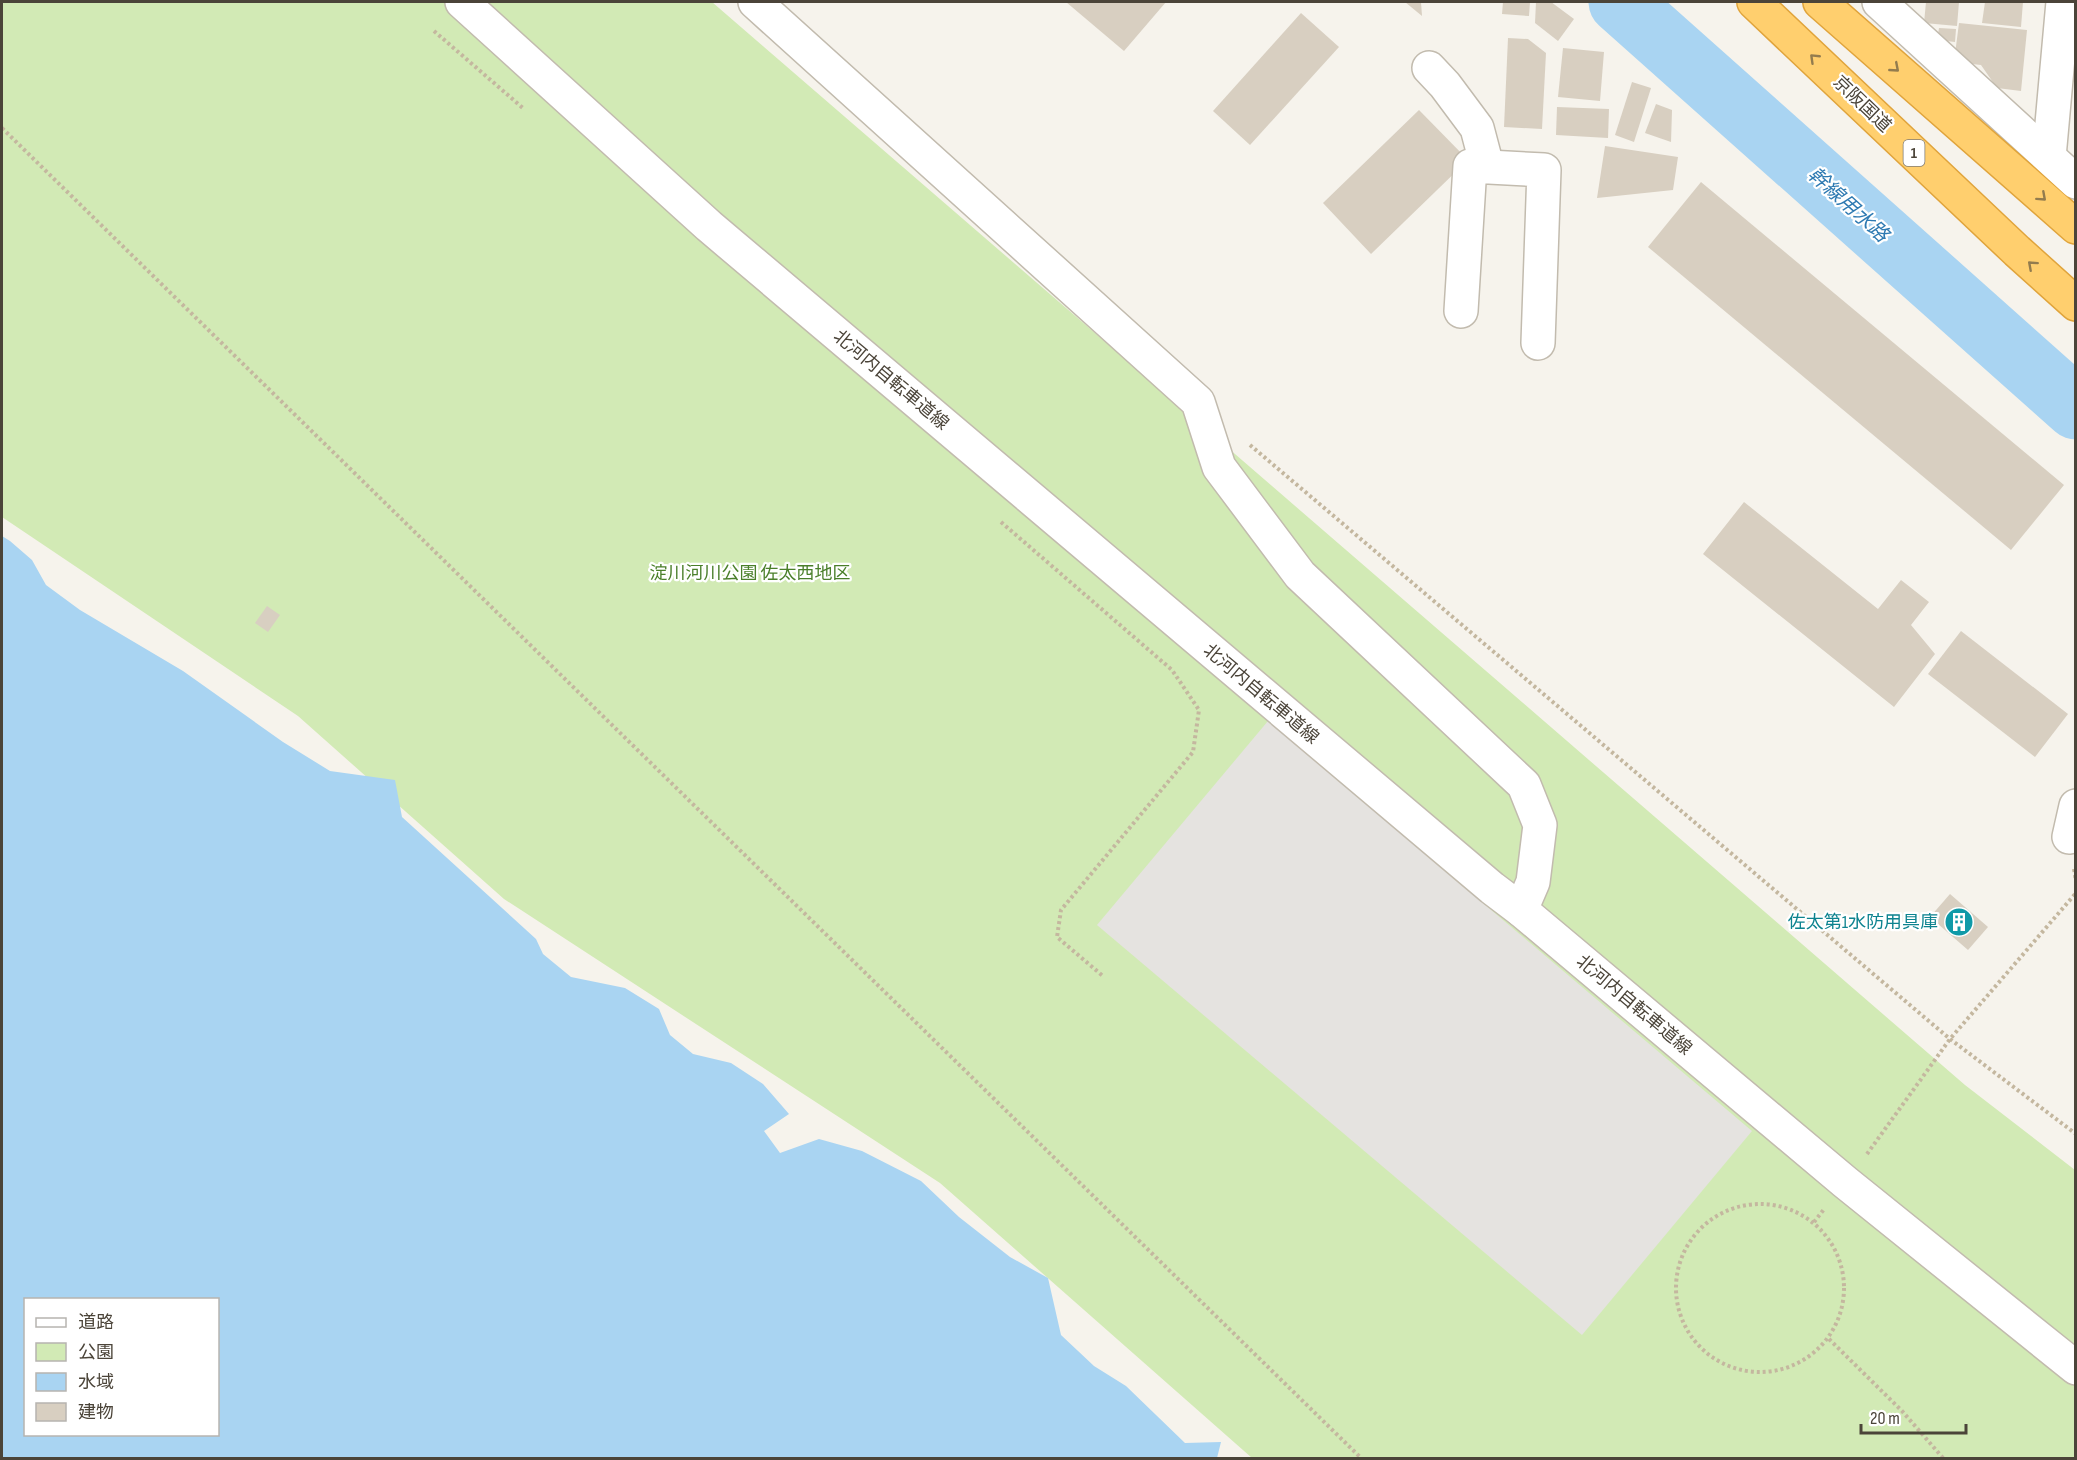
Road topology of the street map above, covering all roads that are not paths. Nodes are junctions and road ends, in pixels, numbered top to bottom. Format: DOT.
graph roads {
  1 [pos="462,2"];
  2 [pos="755,2"];
  3 [pos="1755,2"];
  4 [pos="1820,2"];
  5 [pos="1879,2"];
  6 [pos="2063,2"];
  7 [pos="1429,68"];
  8 [pos="2049,157"];
  9 [pos="1487,166"];
  10 [pos="2076,182"];
  11 [pos="2076,227"];
  12 [pos="2076,304"];
  13 [pos="1461,312"];
  14 [pos="1538,344"];
  15 [pos="1521,909"];
  16 [pos="2076,1368"];
  1 -- 15 [label="street, 北河内自転車道線"];
  2 -- 15 [label="street"];
  12 -- 3 [label="highway, 京阪国道 / 1, one-way"];
  4 -- 11 [label="highway, one-way"];
  5 -- 8 [label="street"];
  6 -- 8 [label="street"];
  7 -- 9 [label="street"];
  8 -- 10 [label="street"];
  9 -- 13 [label="street"];
  9 -- 14 [label="street"];
  15 -- 16 [label="street, 北河内自転車道線"];
}
